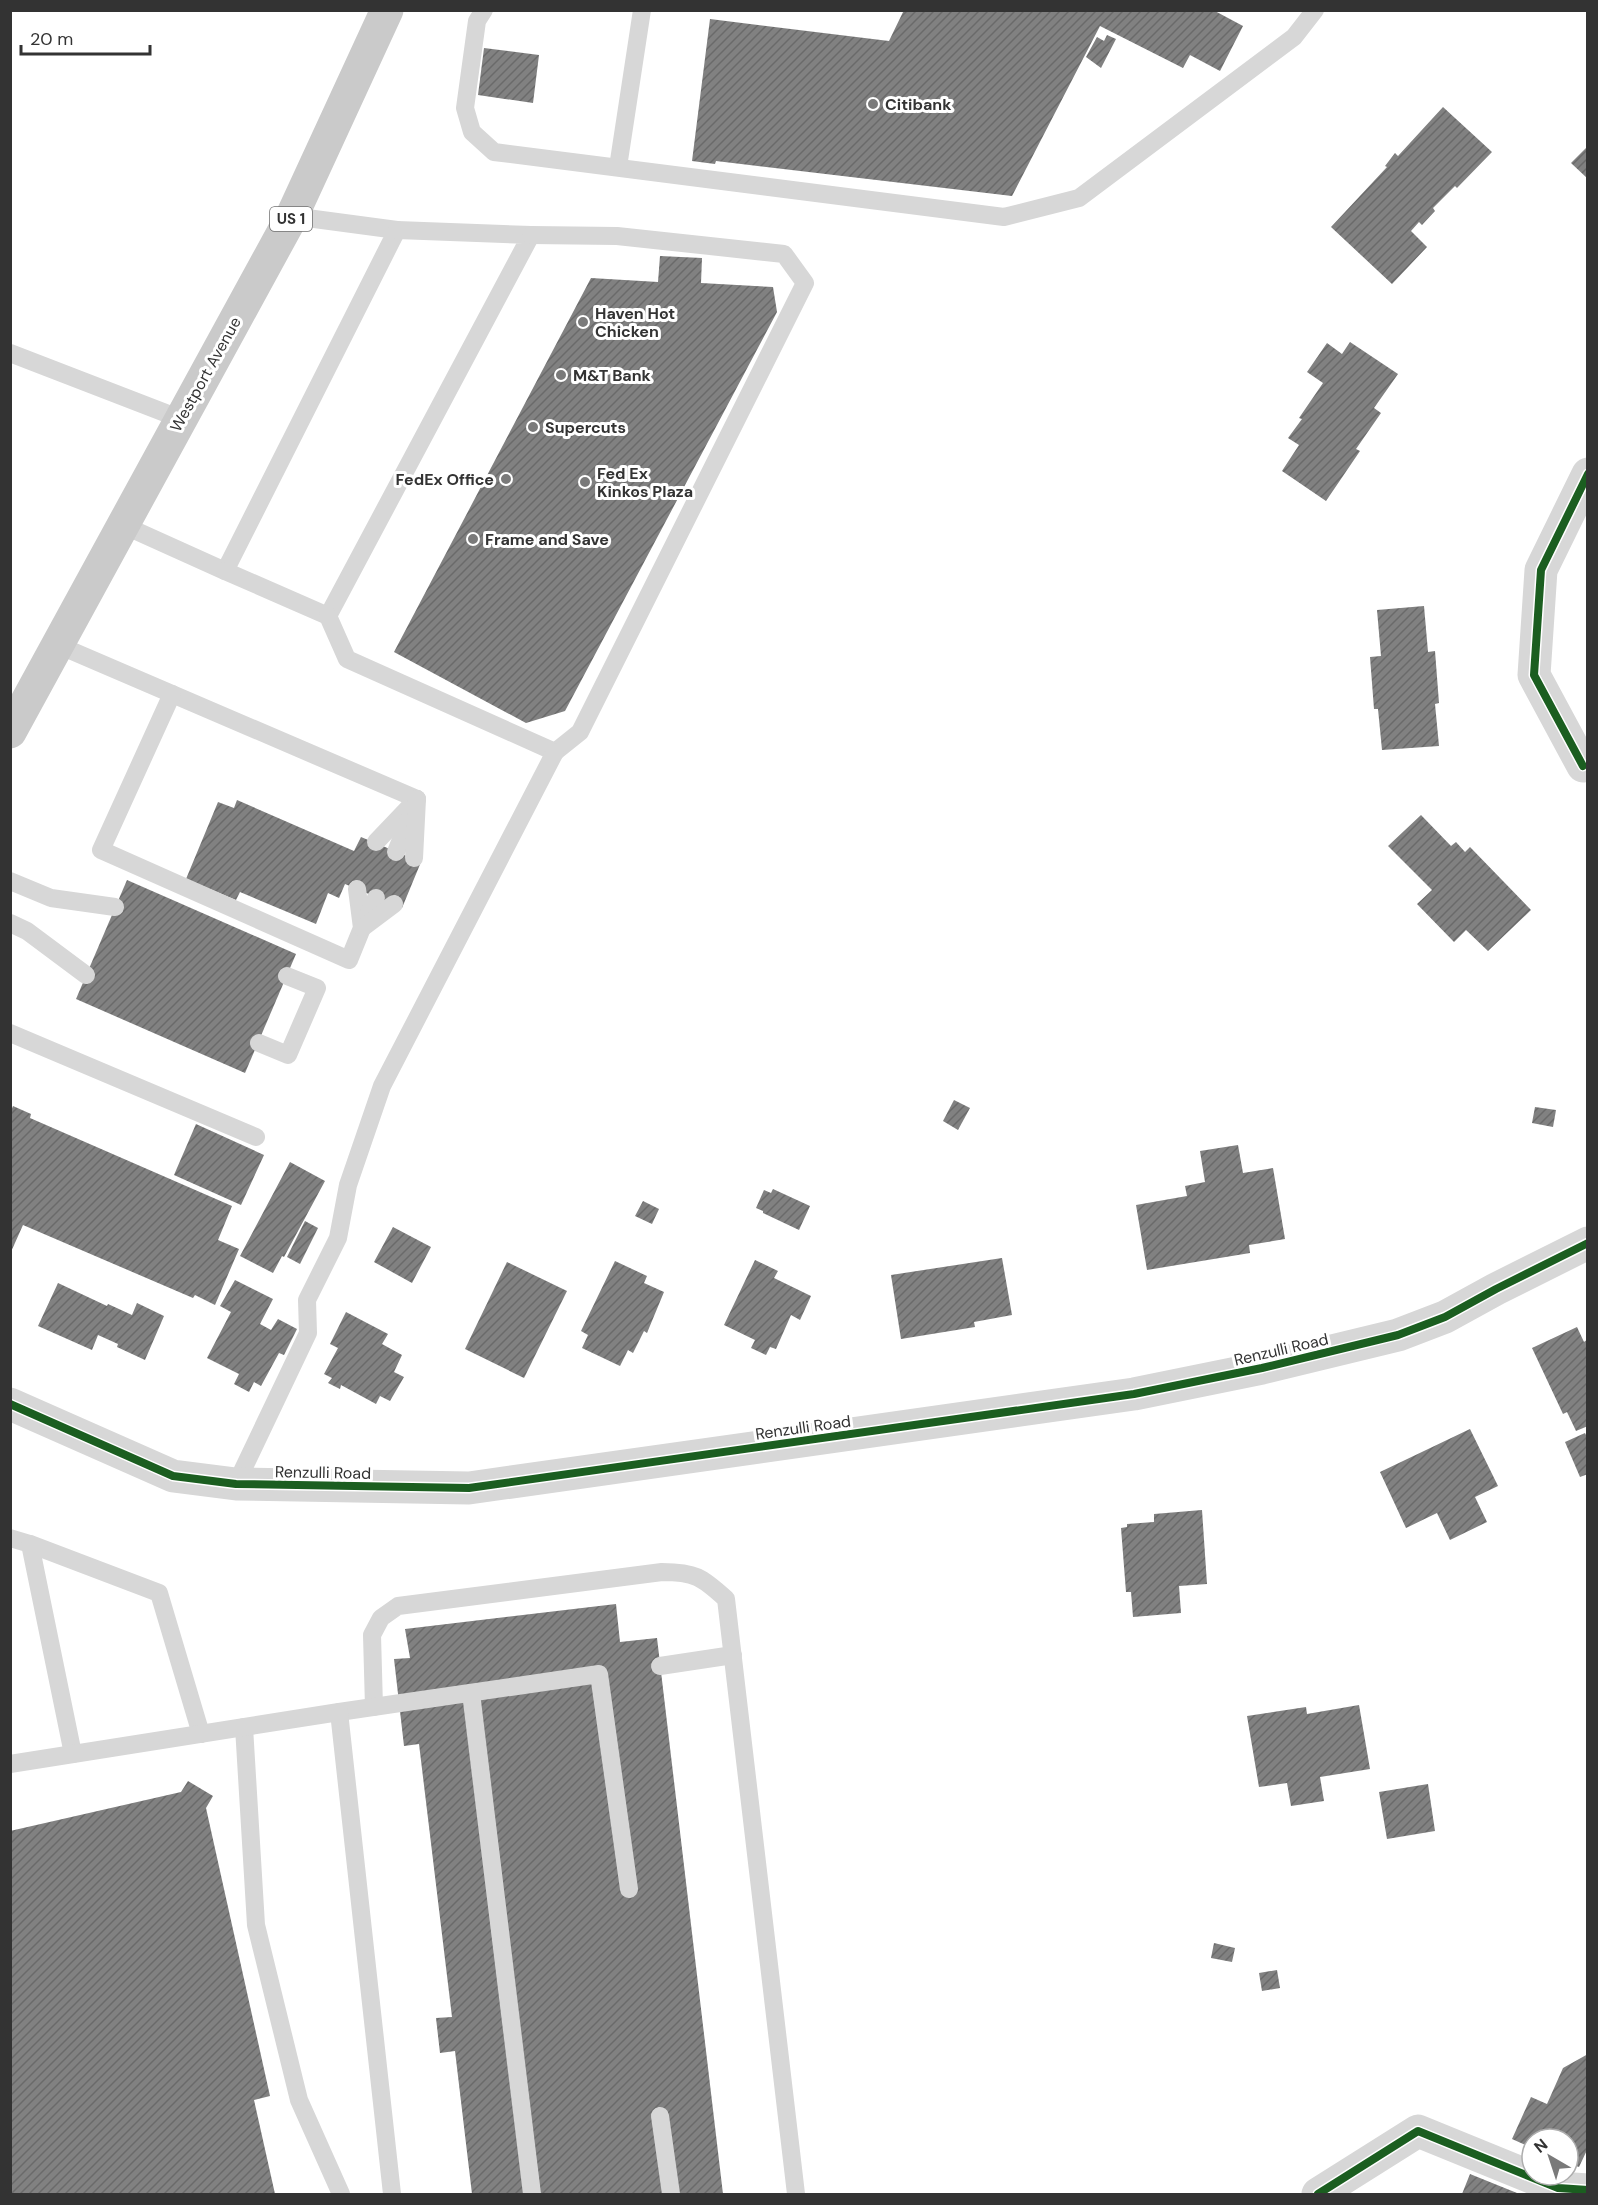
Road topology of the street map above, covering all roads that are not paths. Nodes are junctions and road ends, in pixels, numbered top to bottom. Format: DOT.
graph roads {
  1 [pos="387,10"];
  2 [pos="484,10"];
  3 [pos="642,10"];
  4 [pos="1315,10"];
  5 [pos="618,167"];
  6 [pos="292,216"];
  7 [pos="397,230"];
  8 [pos="531,235"];
  9 [pos="12,359"];
  10 [pos="181,419"];
  11 [pos="1587,474"];
  12 [pos="123,525"];
  13 [pos="225,571"];
  14 [pos="328,616"];
  15 [pos="58,645"];
  16 [pos="172,694"];
  17 [pos="10,732"];
  18 [pos="555,752"];
  19 [pos="1582,766"];
  20 [pos="417,799"];
  21 [pos="376,843"];
  22 [pos="396,852"];
  23 [pos="414,858"];
  24 [pos="10,881"];
  25 [pos="357,889"];
  26 [pos="376,898"];
  27 [pos="394,904"];
  28 [pos="115,907"];
  29 [pos="10,923"];
  30 [pos="362,928"];
  31 [pos="86,975"];
  32 [pos="287,976"];
  33 [pos="10,1033"];
  34 [pos="259,1043"];
  35 [pos="256,1137"];
  36 [pos="1587,1243"];
  37 [pos="10,1404"];
  38 [pos="236,1484"];
  39 [pos="10,1538"];
  40 [pos="30,1544"];
  41 [pos="733,1655"];
  42 [pos="660,1666"];
  43 [pos="471,1693"];
  44 [pos="374,1707"];
  45 [pos="339,1712"];
  46 [pos="244,1727"];
  47 [pos="201,1734"];
  48 [pos="73,1754"];
  49 [pos="10,1764"];
  50 [pos="629,1888"];
  51 [pos="660,2116"];
  52 [pos="1587,2190"];
  53 [pos="341,2194"];
  54 [pos="392,2194"];
  55 [pos="532,2194"];
  56 [pos="670,2194"];
  57 [pos="796,2194"];
  58 [pos="1318,2194"];
  1 -- 6 [label="main road, Westport Avenue / US 1"];
  2 -- 5 [label="lane"];
  3 -- 5 [label="lane"];
  4 -- 5 [label="lane"];
  6 -- 7 [label="lane"];
  6 -- 10 [label="main road, Westport Avenue / US 1"];
  7 -- 8 [label="lane"];
  7 -- 13 [label="lane"];
  8 -- 14 [label="lane"];
  8 -- 18 [label="lane"];
  9 -- 10 [label="lane"];
  10 -- 12 [label="main road, Westport Avenue / US 1"];
  11 -- 19 [label="street"];
  12 -- 13 [label="lane"];
  12 -- 15 [label="main road, Westport Avenue / US 1"];
  13 -- 14 [label="lane"];
  14 -- 18 [label="lane"];
  15 -- 16 [label="lane"];
  15 -- 17 [label="main road, Westport Avenue / US 1"];
  16 -- 20 [label="lane"];
  16 -- 30 [label="lane"];
  18 -- 38 [label="lane"];
  20 -- 21 [label="lane"];
  20 -- 22 [label="lane"];
  20 -- 23 [label="lane"];
  24 -- 28 [label="lane"];
  25 -- 30 [label="lane"];
  26 -- 30 [label="lane"];
  27 -- 30 [label="lane"];
  29 -- 31 [label="lane"];
  32 -- 34 [label="lane"];
  33 -- 35 [label="lane"];
  36 -- 38 [label="street, Renzulli Road"];
  37 -- 38 [label="street, Renzulli Road"];
  39 -- 40 [label="lane"];
  40 -- 47 [label="lane"];
  40 -- 48 [label="lane"];
  41 -- 42 [label="lane"];
  41 -- 44 [label="lane"];
  41 -- 57 [label="lane"];
  43 -- 44 [label="lane"];
  43 -- 50 [label="lane"];
  43 -- 55 [label="lane"];
  44 -- 45 [label="lane"];
  45 -- 46 [label="lane"];
  45 -- 54 [label="lane"];
  46 -- 47 [label="lane"];
  46 -- 53 [label="lane"];
  47 -- 48 [label="lane"];
  48 -- 49 [label="lane"];
  51 -- 56 [label="lane"];
  52 -- 58 [label="street"];
}
